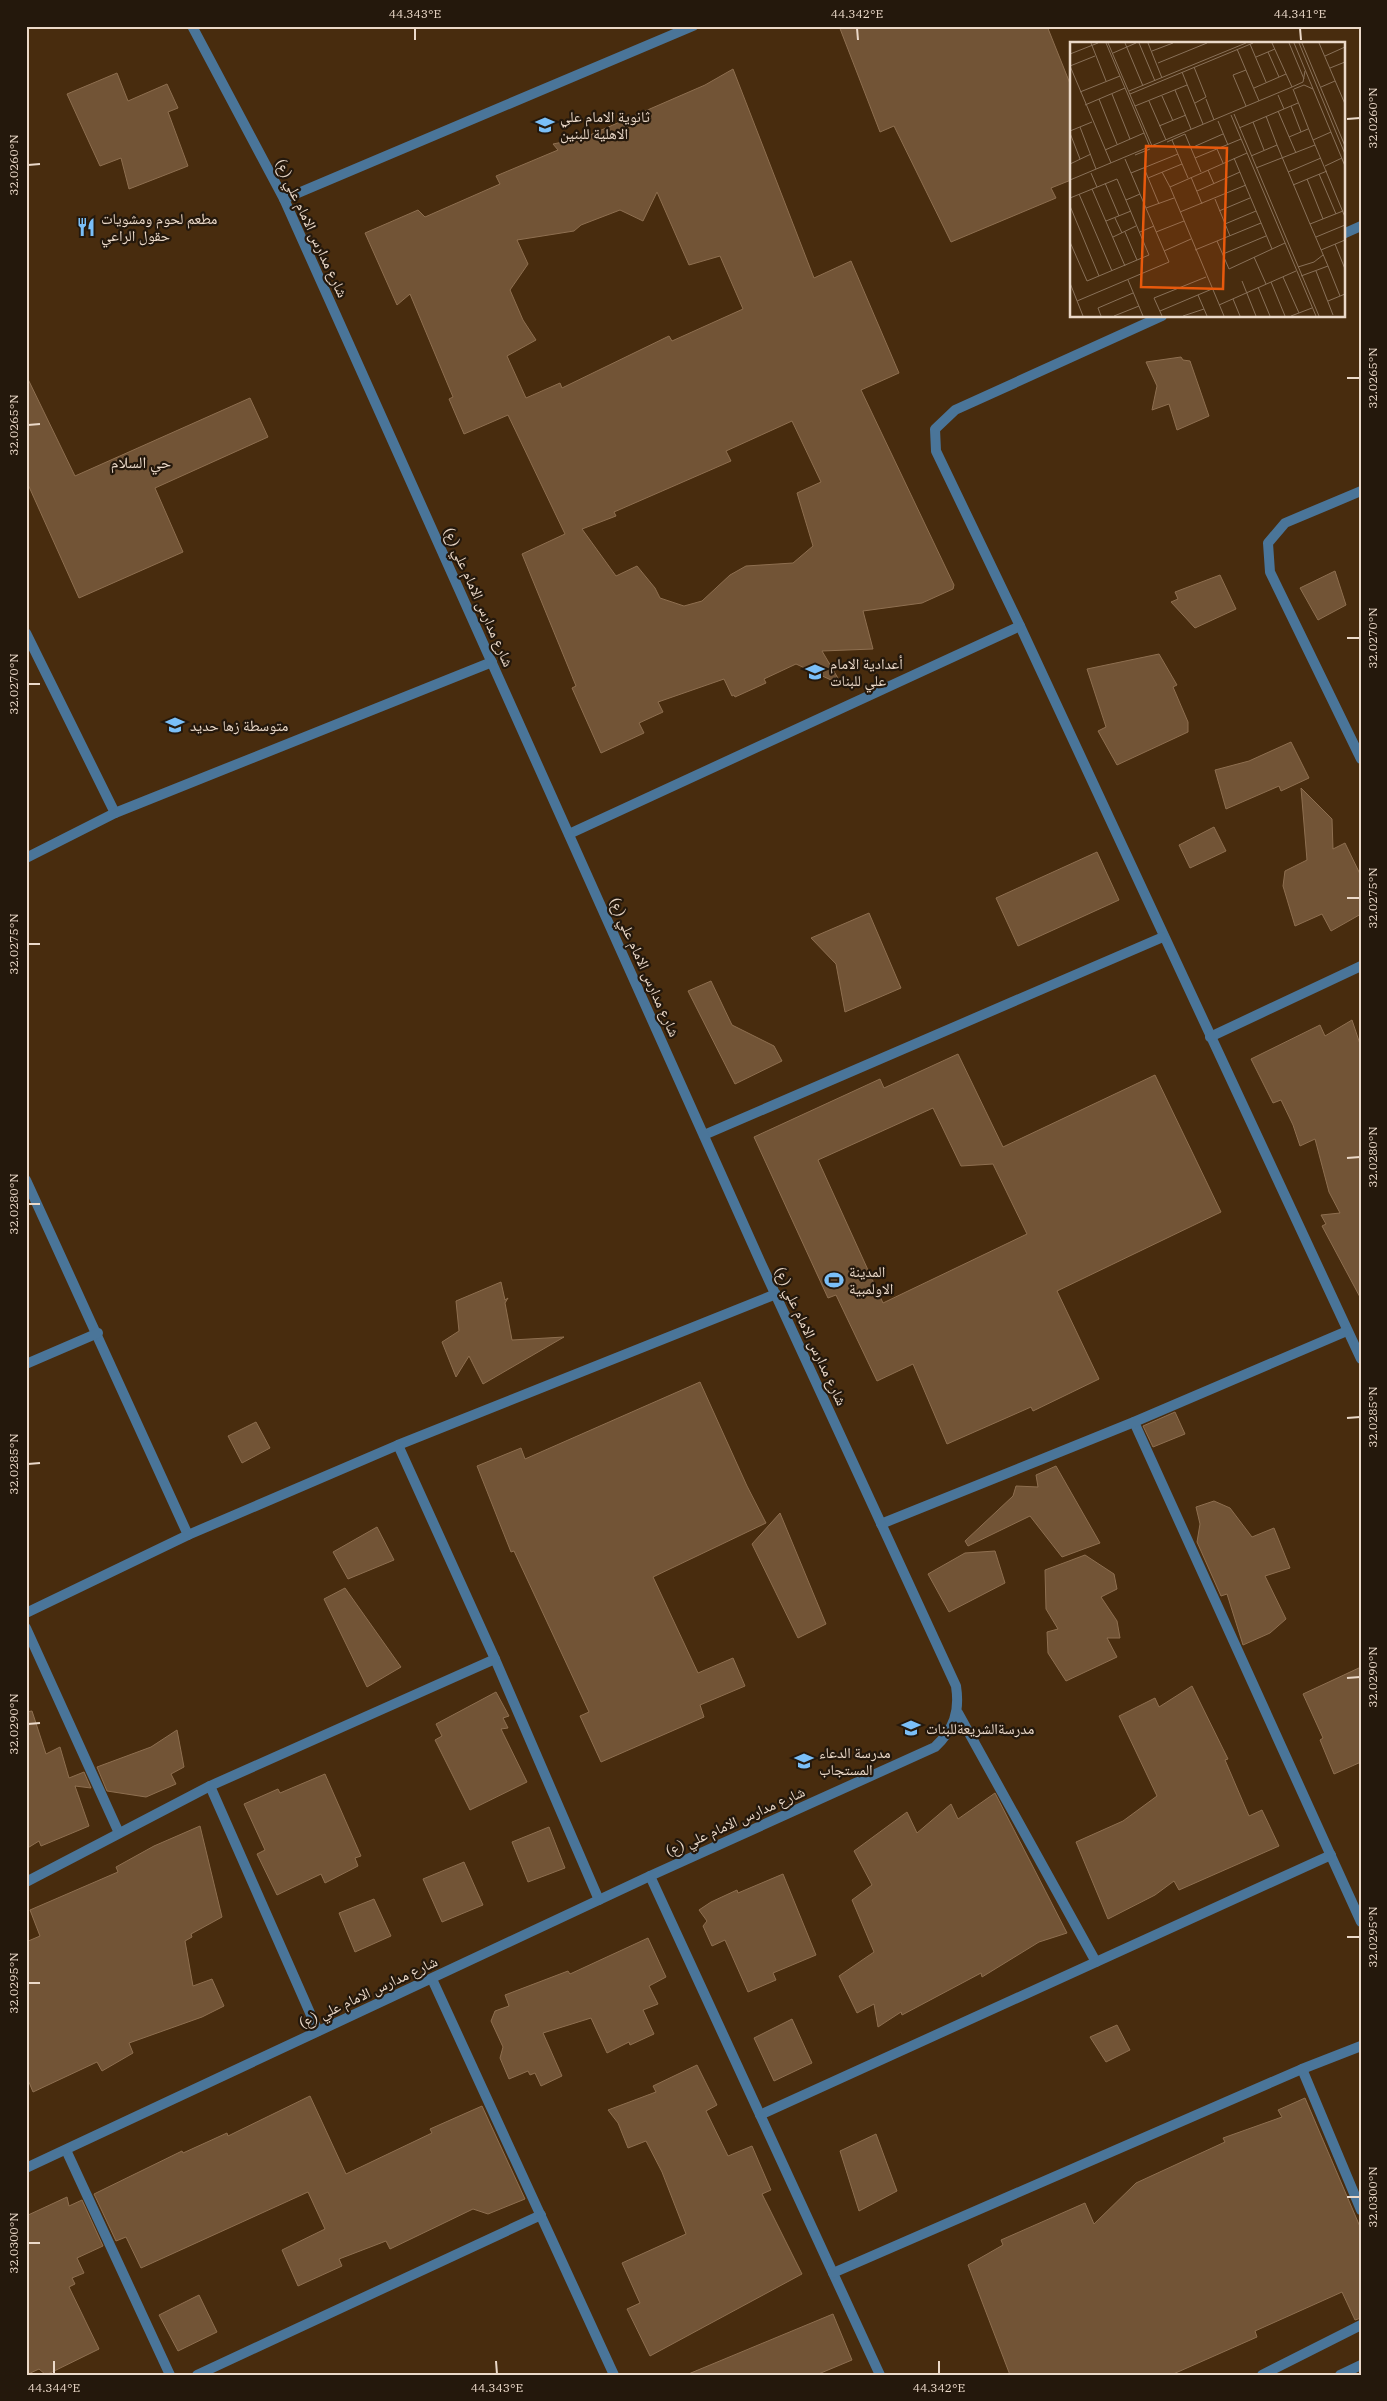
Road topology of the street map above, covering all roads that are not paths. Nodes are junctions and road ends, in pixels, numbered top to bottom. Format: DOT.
graph roads {
  1 [pos="192,26"];
  2 [pos="693,26"];
  3 [pos="284,199"];
  4 [pos="1361,226"];
  5 [pos="1344,234"];
  6 [pos="1158,318"];
  7 [pos="1361,491"];
  8 [pos="1020,626"];
  9 [pos="26,633"];
  10 [pos="492,662"];
  11 [pos="1361,759"];
  12 [pos="115,813"];
  13 [pos="569,834"];
  14 [pos="26,858"];
  15 [pos="1163,937"];
  16 [pos="1361,966"];
  17 [pos="1210,1038"];
  18 [pos="704,1135"];
  19 [pos="26,1180"];
  20 [pos="776,1294"];
  21 [pos="98,1332"];
  22 [pos="1348,1332"];
  23 [pos="1361,1360"];
  24 [pos="26,1364"];
  25 [pos="1134,1422"];
  26 [pos="398,1445"];
  27 [pos="881,1524"];
  28 [pos="188,1535"];
  29 [pos="26,1612"];
  30 [pos="26,1628"];
  31 [pos="495,1659"];
  32 [pos="958,1713"];
  33 [pos="210,1786"];
  34 [pos="119,1833"];
  35 [pos="1331,1855"];
  36 [pos="650,1876"];
  37 [pos="26,1882"];
  38 [pos="599,1900"];
  39 [pos="1361,1922"];
  40 [pos="1096,1962"];
  41 [pos="432,1979"];
  42 [pos="318,2030"];
  43 [pos="1361,2046"];
  44 [pos="1302,2069"];
  45 [pos="760,2115"];
  46 [pos="66,2150"];
  47 [pos="26,2168"];
  48 [pos="1361,2210"];
  49 [pos="541,2215"];
  50 [pos="833,2273"];
  51 [pos="1361,2325"];
  52 [pos="1361,2365"];
  53 [pos="170,2375"];
  54 [pos="197,2375"];
  55 [pos="614,2375"];
  56 [pos="880,2375"];
  57 [pos="1262,2375"];
  58 [pos="1340,2375"];
  1 -- 3 [label="street, شارع مدارس الامام علي (ع)"];
  2 -- 3 [label="street"];
  3 -- 10 [label="street, شارع مدارس الامام علي (ع)"];
  4 -- 5 [label="street"];
  6 -- 8 [label="street"];
  7 -- 11 [label="street"];
  8 -- 13 [label="street"];
  8 -- 15 [label="street"];
  9 -- 12 [label="street"];
  10 -- 12 [label="street"];
  10 -- 13 [label="street, شارع مدارس الامام علي (ع)"];
  12 -- 14 [label="street"];
  13 -- 18 [label="street, شارع مدارس الامام علي (ع)"];
  15 -- 17 [label="street"];
  15 -- 18 [label="street"];
  16 -- 17 [label="street"];
  17 -- 22 [label="street"];
  18 -- 20 [label="street, شارع مدارس الامام علي (ع)"];
  19 -- 21 [label="street"];
  20 -- 26 [label="street"];
  20 -- 27 [label="street, شارع مدارس الامام علي (ع)"];
  21 -- 24 [label="street"];
  21 -- 28 [label="street"];
  22 -- 23 [label="street"];
  22 -- 25 [label="street"];
  25 -- 27 [label="street"];
  25 -- 35 [label="street"];
  26 -- 28 [label="street"];
  26 -- 31 [label="street"];
  27 -- 32 [label="street, شارع مدارس الامام علي (ع)"];
  28 -- 29 [label="street"];
  30 -- 34 [label="street"];
  31 -- 33 [label="street"];
  31 -- 38 [label="street"];
  32 -- 36 [label="street, شارع مدارس الامام علي (ع)"];
  32 -- 40 [label="street"];
  33 -- 34 [label="street"];
  33 -- 42 [label="street"];
  34 -- 37 [label="street"];
  35 -- 39 [label="street"];
  35 -- 40 [label="street"];
  36 -- 38 [label="street, شارع مدارس الامام علي (ع)"];
  36 -- 45 [label="street"];
  38 -- 41 [label="street, شارع مدارس الامام علي (ع)"];
  40 -- 45 [label="street"];
  41 -- 42 [label="street, شارع مدارس الامام علي (ع)"];
  41 -- 49 [label="street"];
  42 -- 46 [label="street, شارع مدارس الامام علي (ع)"];
  43 -- 44 [label="street"];
  44 -- 48 [label="street"];
  44 -- 50 [label="street"];
  45 -- 50 [label="street"];
  46 -- 47 [label="street, شارع مدارس الامام علي (ع)"];
  46 -- 53 [label="street"];
  49 -- 54 [label="street"];
  49 -- 55 [label="street"];
  50 -- 56 [label="street"];
  51 -- 57 [label="street"];
  52 -- 58 [label="street"];
}
